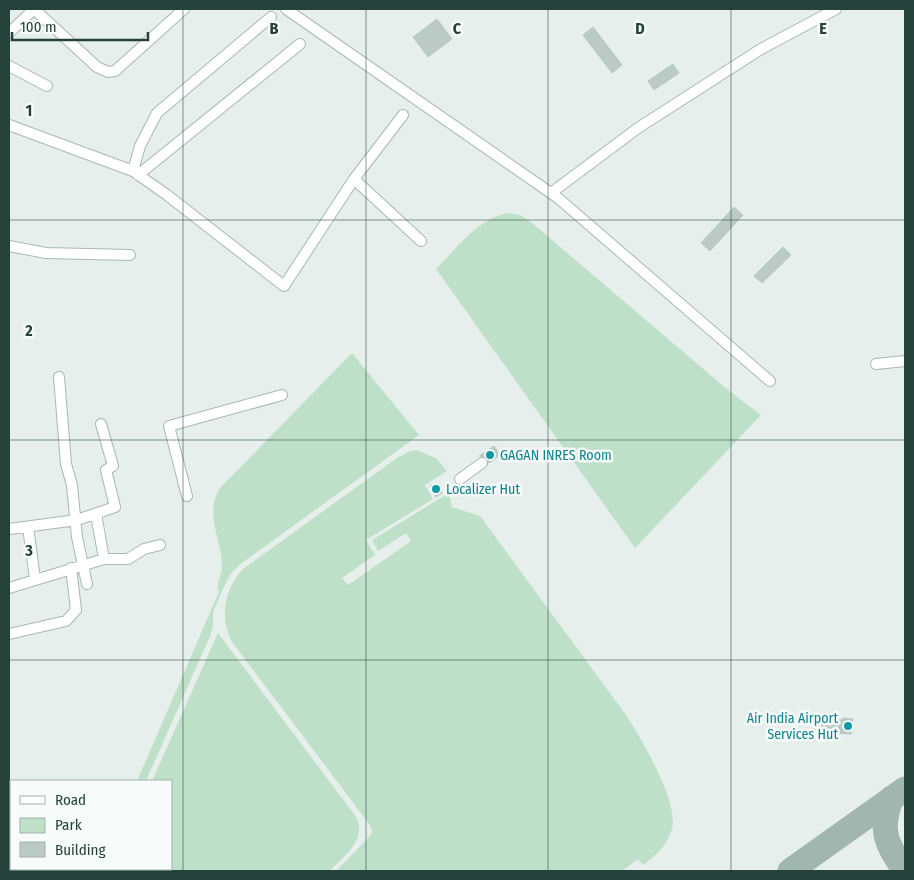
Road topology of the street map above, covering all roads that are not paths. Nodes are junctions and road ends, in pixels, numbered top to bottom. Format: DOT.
graph roads {
  1 [pos="34,9"];
  2 [pos="184,9"];
  3 [pos="286,9"];
  4 [pos="836,9"];
  5 [pos="271,17"];
  6 [pos="9,33"];
  7 [pos="300,44"];
  8 [pos="9,66"];
  9 [pos="47,86"];
  10 [pos="403,115"];
  11 [pos="9,125"];
  12 [pos="135,173"];
  13 [pos="354,179"];
  14 [pos="551,193"];
  15 [pos="422,241"];
  16 [pos="9,246"];
  17 [pos="130,255"];
  18 [pos="905,361"];
  19 [pos="876,364"];
  20 [pos="60,377"];
  21 [pos="770,382"];
  22 [pos="282,396"];
  23 [pos="101,424"];
  24 [pos="482,463"];
  25 [pos="460,479"];
  26 [pos="187,496"];
  27 [pos="96,514"];
  28 [pos="77,520"];
  29 [pos="28,528"];
  30 [pos="9,529"];
  31 [pos="160,545"];
  32 [pos="104,559"];
  33 [pos="82,565"];
  34 [pos="71,568"];
  35 [pos="35,579"];
  36 [pos="87,584"];
  37 [pos="9,588"];
  38 [pos="9,634"];
  1 -- 2 [label="street"];
  1 -- 6 [label="street"];
  3 -- 14 [label="street"];
  4 -- 14 [label="street"];
  5 -- 12 [label="street"];
  7 -- 12 [label="street"];
  8 -- 9 [label="street"];
  10 -- 13 [label="street"];
  11 -- 12 [label="street"];
  12 -- 13 [label="street"];
  13 -- 15 [label="street"];
  14 -- 21 [label="street"];
  16 -- 17 [label="street"];
  18 -- 19 [label="street"];
  20 -- 28 [label="street"];
  22 -- 26 [label="street"];
  23 -- 27 [label="street"];
  24 -- 25 [label="street"];
  27 -- 28 [label="street"];
  27 -- 32 [label="street"];
  28 -- 29 [label="street"];
  28 -- 33 [label="street"];
  29 -- 30 [label="street"];
  29 -- 35 [label="street"];
  31 -- 32 [label="street"];
  32 -- 33 [label="street"];
  33 -- 34 [label="street"];
  33 -- 36 [label="street"];
  34 -- 35 [label="street"];
  34 -- 38 [label="street"];
  35 -- 37 [label="street"];
}
